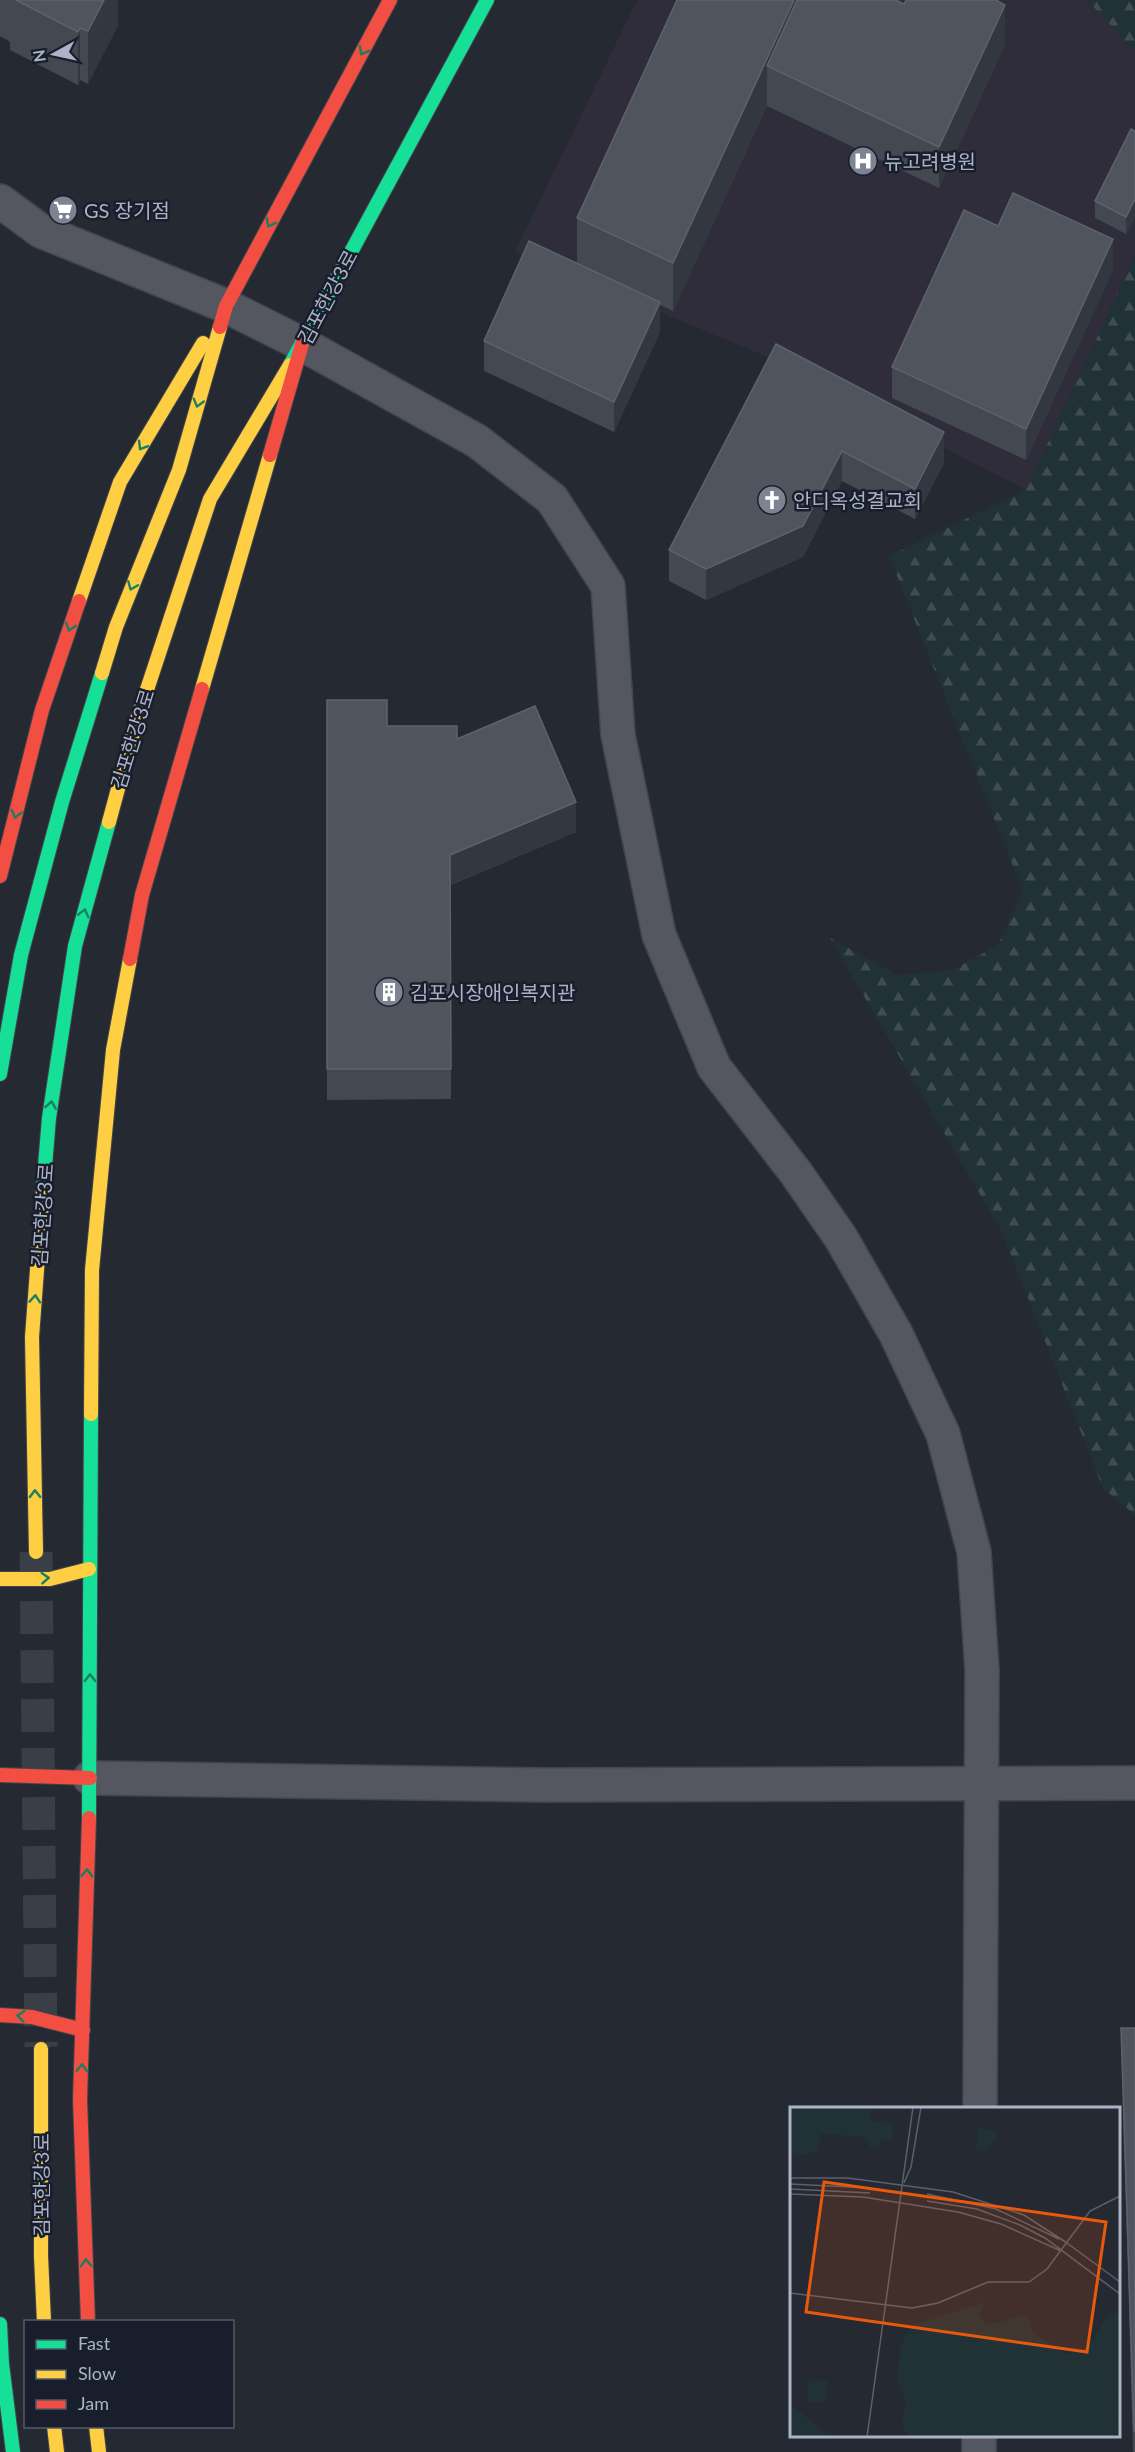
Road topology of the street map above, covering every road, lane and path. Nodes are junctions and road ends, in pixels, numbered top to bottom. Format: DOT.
graph roads {
  1 [pos="390,0"];
  2 [pos="486,0"];
  3 [pos="0,201"];
  4 [pos="225,306"];
  5 [pos="302,344"];
  6 [pos="0,876"];
  7 [pos="0,1074"];
  8 [pos="36,1552"];
  9 [pos="89,1569"];
  10 [pos="0,1579"];
  11 [pos="0,1774"];
  12 [pos="90,1779"];
  13 [pos="980,1783"];
  14 [pos="1135,1783"];
  15 [pos="0,2015"];
  16 [pos="83,2030"];
  17 [pos="40,2049"];
  18 [pos="980,2107"];
  19 [pos="44,2320"];
  20 [pos="88,2320"];
  21 [pos="0,2324"];
  22 [pos="54,2428"];
  23 [pos="96,2428"];
  24 [pos="13,2452"];
  25 [pos="57,2452"];
  26 [pos="99,2452"];
  1 -- 4 [label="street, one-way"];
  2 -- 5 [label="street, 김포한강3로"];
  3 -- 4 [label="street"];
  4 -- 5 [label="street"];
  4 -- 6 [label="street, one-way"];
  4 -- 7 [label="street, one-way"];
  8 -- 5 [label="street, 김포한강3로, one-way"];
  5 -- 9 [label="street"];
  5 -- 13 [label="street"];
  10 -- 9 [label="street, one-way"];
  12 -- 9 [label="street, one-way"];
  11 -- 12 [label="street"];
  12 -- 13 [label="street"];
  16 -- 12 [label="street, one-way"];
  13 -- 14 [label="street"];
  13 -- 18 [label="street"];
  16 -- 15 [label="street, one-way"];
  20 -- 16 [label="street, one-way"];
  17 -- 19 [label="street, 김포한강3로"];
  21 -- 24 [label="street"];
  22 -- 25 [label="street"];
  23 -- 26 [label="street"];
}
